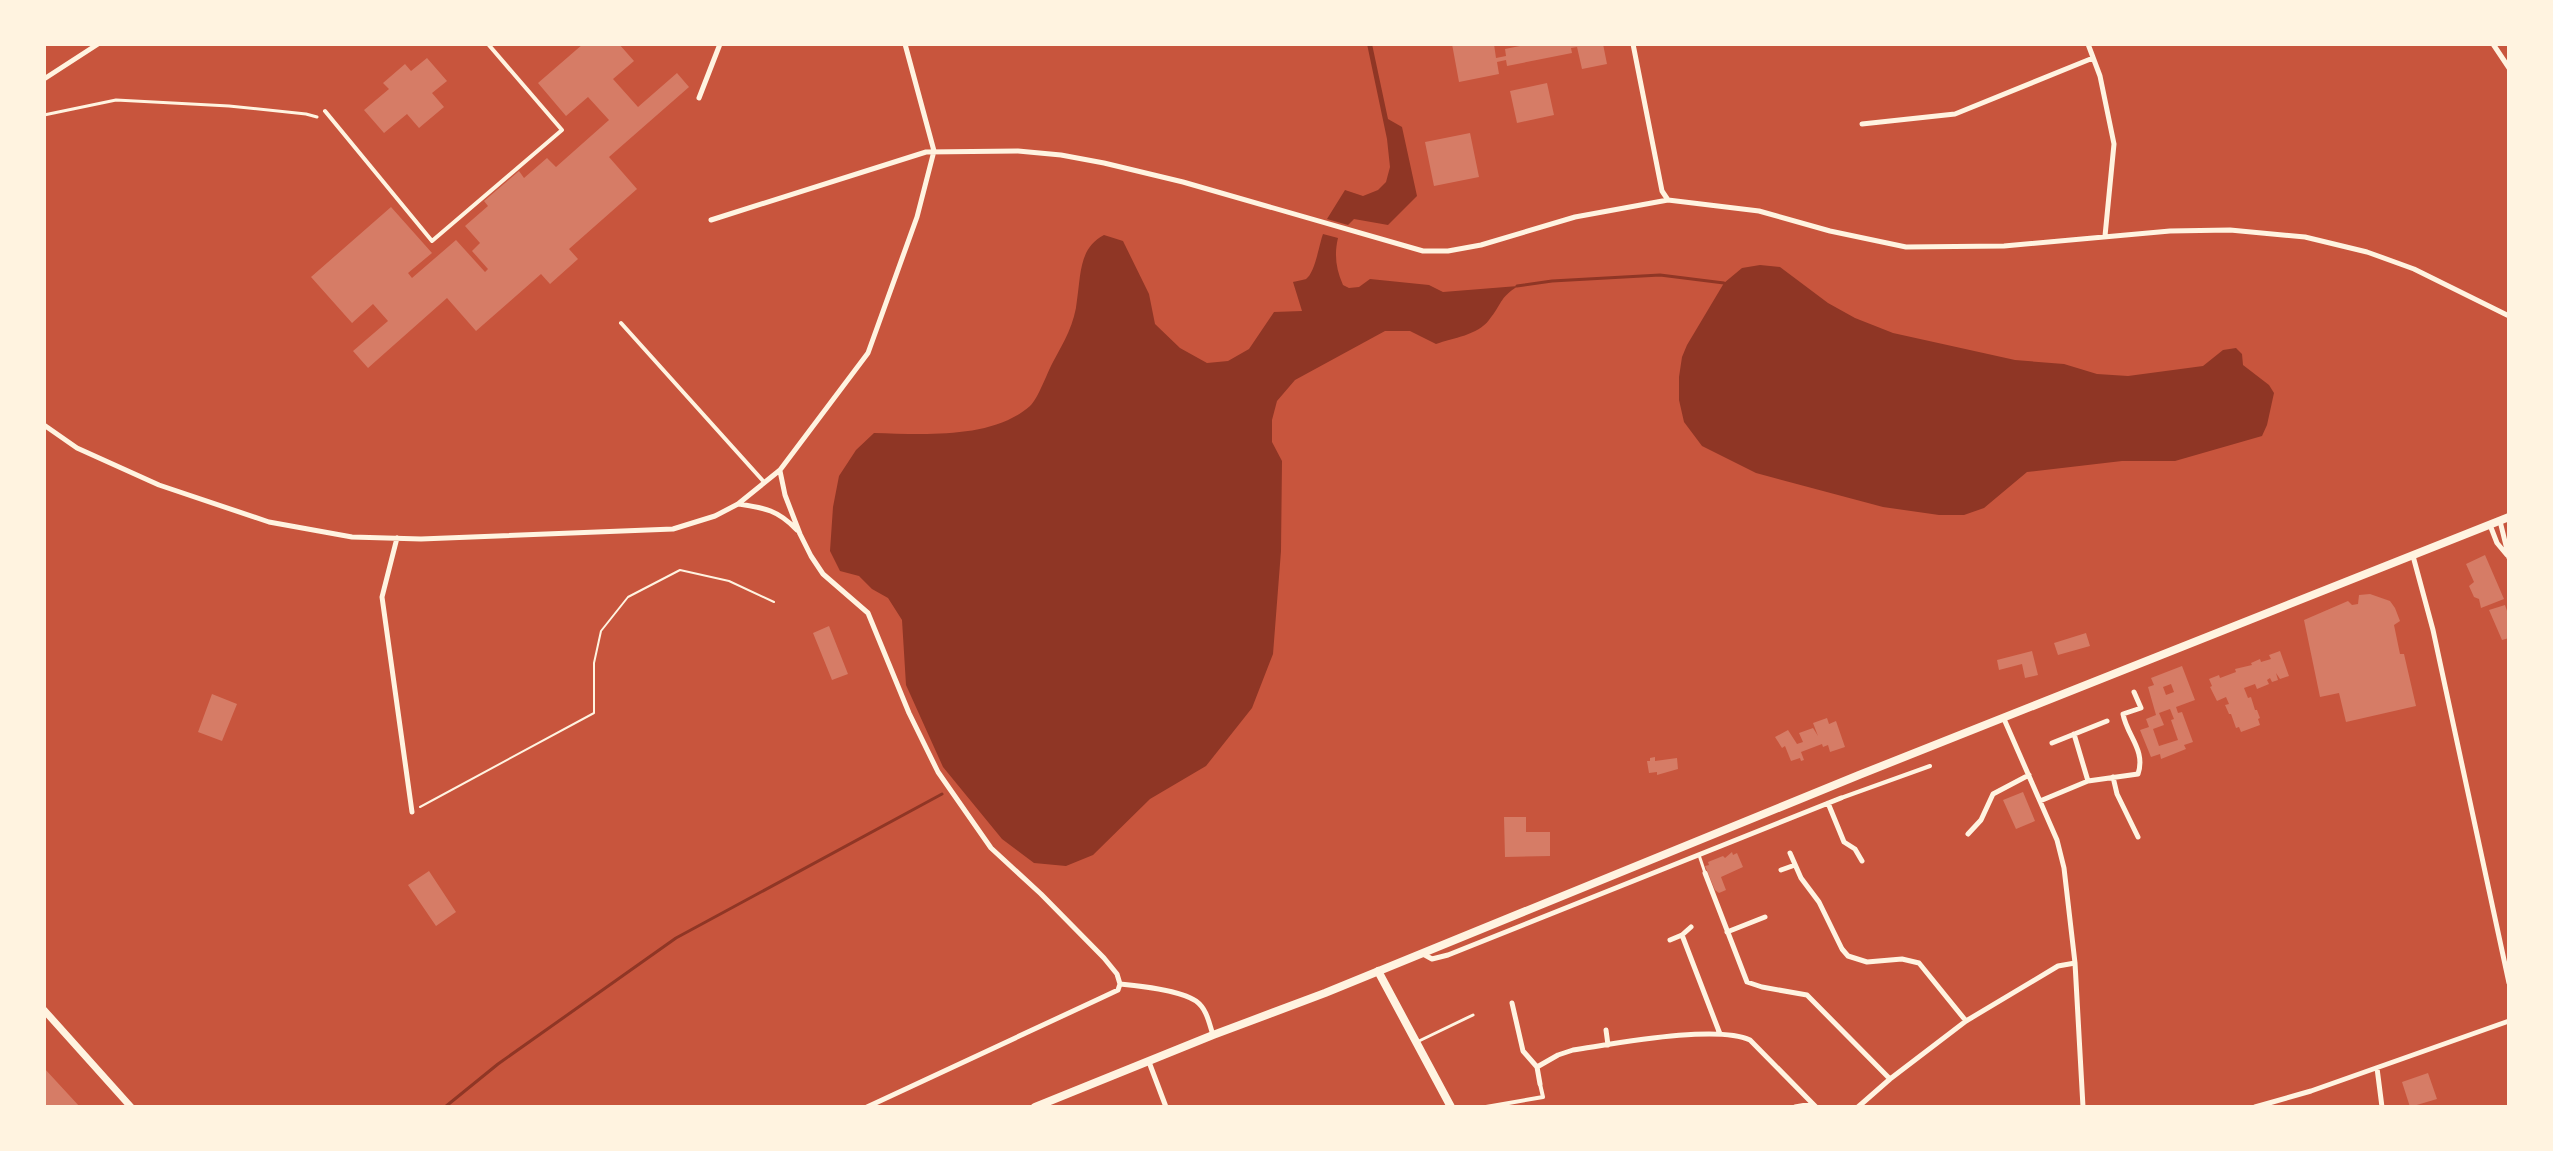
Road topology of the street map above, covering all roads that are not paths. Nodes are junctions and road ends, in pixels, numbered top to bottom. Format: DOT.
graph roads {
  1 [pos="98,44"];
  2 [pos="488,44"];
  3 [pos="720,44"];
  4 [pos="905,44"];
  5 [pos="1633,44"];
  6 [pos="2088,44"];
  7 [pos="2493,44"];
  8 [pos="2093,58"];
  9 [pos="2509,68"];
  10 [pos="44,79"];
  11 [pos="699,98"];
  12 [pos="325,111"];
  13 [pos="44,115"];
  14 [pos="317,117"];
  15 [pos="1862,124"];
  16 [pos="934,151"];
  17 [pos="1668,200"];
  18 [pos="711,220"];
  19 [pos="2105,236"];
  20 [pos="2509,316"];
  21 [pos="621,323"];
  22 [pos="44,425"];
  23 [pos="780,470"];
  24 [pos="765,484"];
  25 [pos="738,504"];
  26 [pos="2505,519"];
  27 [pos="2490,525"];
  28 [pos="800,534"];
  29 [pos="397,538"];
  30 [pos="2413,556"];
  31 [pos="2509,558"];
  32 [pos="2134,692"];
  33 [pos="2004,719"];
  34 [pos="2107,721"];
  35 [pos="2074,734"];
  36 [pos="2052,743"];
  37 [pos="1930,766"];
  38 [pos="2029,775"];
  39 [pos="2113,777"];
  40 [pos="2088,781"];
  41 [pos="1828,787"];
  42 [pos="1841,798"];
  43 [pos="2040,801"];
  44 [pos="1831,802"];
  45 [pos="412,812"];
  46 [pos="1968,834"];
  47 [pos="2138,837"];
  48 [pos="1790,853"];
  49 [pos="1699,855"];
  50 [pos="1862,861"];
  51 [pos="1795,865"];
  52 [pos="1781,870"];
  53 [pos="1705,873"];
  54 [pos="1765,917"];
  55 [pos="1691,927"];
  56 [pos="1727,932"];
  57 [pos="1682,935"];
  58 [pos="1670,940"];
  59 [pos="1421,953"];
  60 [pos="2075,963"];
  61 [pos="1378,971"];
  62 [pos="2509,983"];
  63 [pos="1120,984"];
  64 [pos="1512,1003"];
  65 [pos="44,1010"];
  66 [pos="1473,1015"];
  67 [pos="1966,1021"];
  68 [pos="2509,1021"];
  69 [pos="1606,1030"];
  70 [pos="1720,1034"];
  71 [pos="1213,1035"];
  72 [pos="1418,1042"];
  73 [pos="1608,1045"];
  74 [pos="1149,1062"];
  75 [pos="1537,1067"];
  76 [pos="2377,1068"];
  77 [pos="1890,1079"];
  78 [pos="1540,1084"];
  79 [pos="1814,1105"];
  80 [pos="131,1107"];
  81 [pos="867,1107"];
  82 [pos="1035,1107"];
  83 [pos="1166,1107"];
  84 [pos="1451,1107"];
  85 [pos="1486,1107"];
  86 [pos="1795,1107"];
  87 [pos="1858,1107"];
  88 [pos="2083,1107"];
  89 [pos="2255,1107"];
  90 [pos="2382,1107"];
  1 -- 10 [label="street"];
  2 -- 12 [label="street"];
  3 -- 11 [label="street"];
  4 -- 16 [label="street"];
  5 -- 17 [label="street"];
  6 -- 8 [label="street"];
  7 -- 9 [label="street"];
  8 -- 15 [label="street"];
  8 -- 19 [label="street"];
  13 -- 14 [label="lane"];
  16 -- 17 [label="street"];
  16 -- 18 [label="street"];
  16 -- 23 [label="street"];
  17 -- 19 [label="street"];
  19 -- 20 [label="street"];
  21 -- 24 [label="street"];
  22 -- 29 [label="street"];
  23 -- 24 [label="street"];
  23 -- 28 [label="street"];
  24 -- 25 [label="street"];
  25 -- 28 [label="street"];
  25 -- 29 [label="street"];
  26 -- 27 [label="main road"];
  26 -- 31 [label="street"];
  27 -- 30 [label="main road"];
  27 -- 31 [label="street"];
  28 -- 63 [label="street"];
  29 -- 45 [label="street"];
  30 -- 33 [label="main road"];
  30 -- 62 [label="street"];
  32 -- 39 [label="street"];
  33 -- 38 [label="street"];
  33 -- 41 [label="main road"];
  34 -- 35 [label="street"];
  35 -- 36 [label="street"];
  35 -- 40 [label="street"];
  37 -- 42 [label="street"];
  38 -- 43 [label="street"];
  38 -- 46 [label="street"];
  39 -- 40 [label="street"];
  39 -- 47 [label="street"];
  40 -- 43 [label="street"];
  41 -- 44 [label="street"];
  41 -- 59 [label="main road"];
  42 -- 44 [label="street"];
  43 -- 60 [label="street"];
  44 -- 49 [label="street"];
  44 -- 50 [label="street"];
  48 -- 51 [label="street"];
  49 -- 53 [label="lane"];
  49 -- 59 [label="street"];
  51 -- 52 [label="street"];
  51 -- 67 [label="street"];
  53 -- 56 [label="street"];
  54 -- 56 [label="street"];
  55 -- 57 [label="street"];
  56 -- 77 [label="street"];
  57 -- 58 [label="street"];
  57 -- 70 [label="street"];
  59 -- 61 [label="main road"];
  60 -- 67 [label="street"];
  60 -- 88 [label="street"];
  61 -- 71 [label="main road"];
  61 -- 72 [label="main road"];
  63 -- 71 [label="street"];
  63 -- 81 [label="street"];
  64 -- 75 [label="street"];
  65 -- 80 [label="street"];
  66 -- 72 [label="lane"];
  67 -- 77 [label="street"];
  68 -- 76 [label="street"];
  69 -- 73 [label="street"];
  70 -- 73 [label="street"];
  70 -- 79 [label="street"];
  71 -- 74 [label="main road"];
  72 -- 84 [label="main road"];
  73 -- 75 [label="street"];
  74 -- 82 [label="main road"];
  74 -- 83 [label="street"];
  75 -- 78 [label="street"];
  76 -- 89 [label="street"];
  76 -- 90 [label="street"];
  77 -- 87 [label="street"];
  78 -- 85 [label="street"];
  79 -- 86 [label="street"];
}
